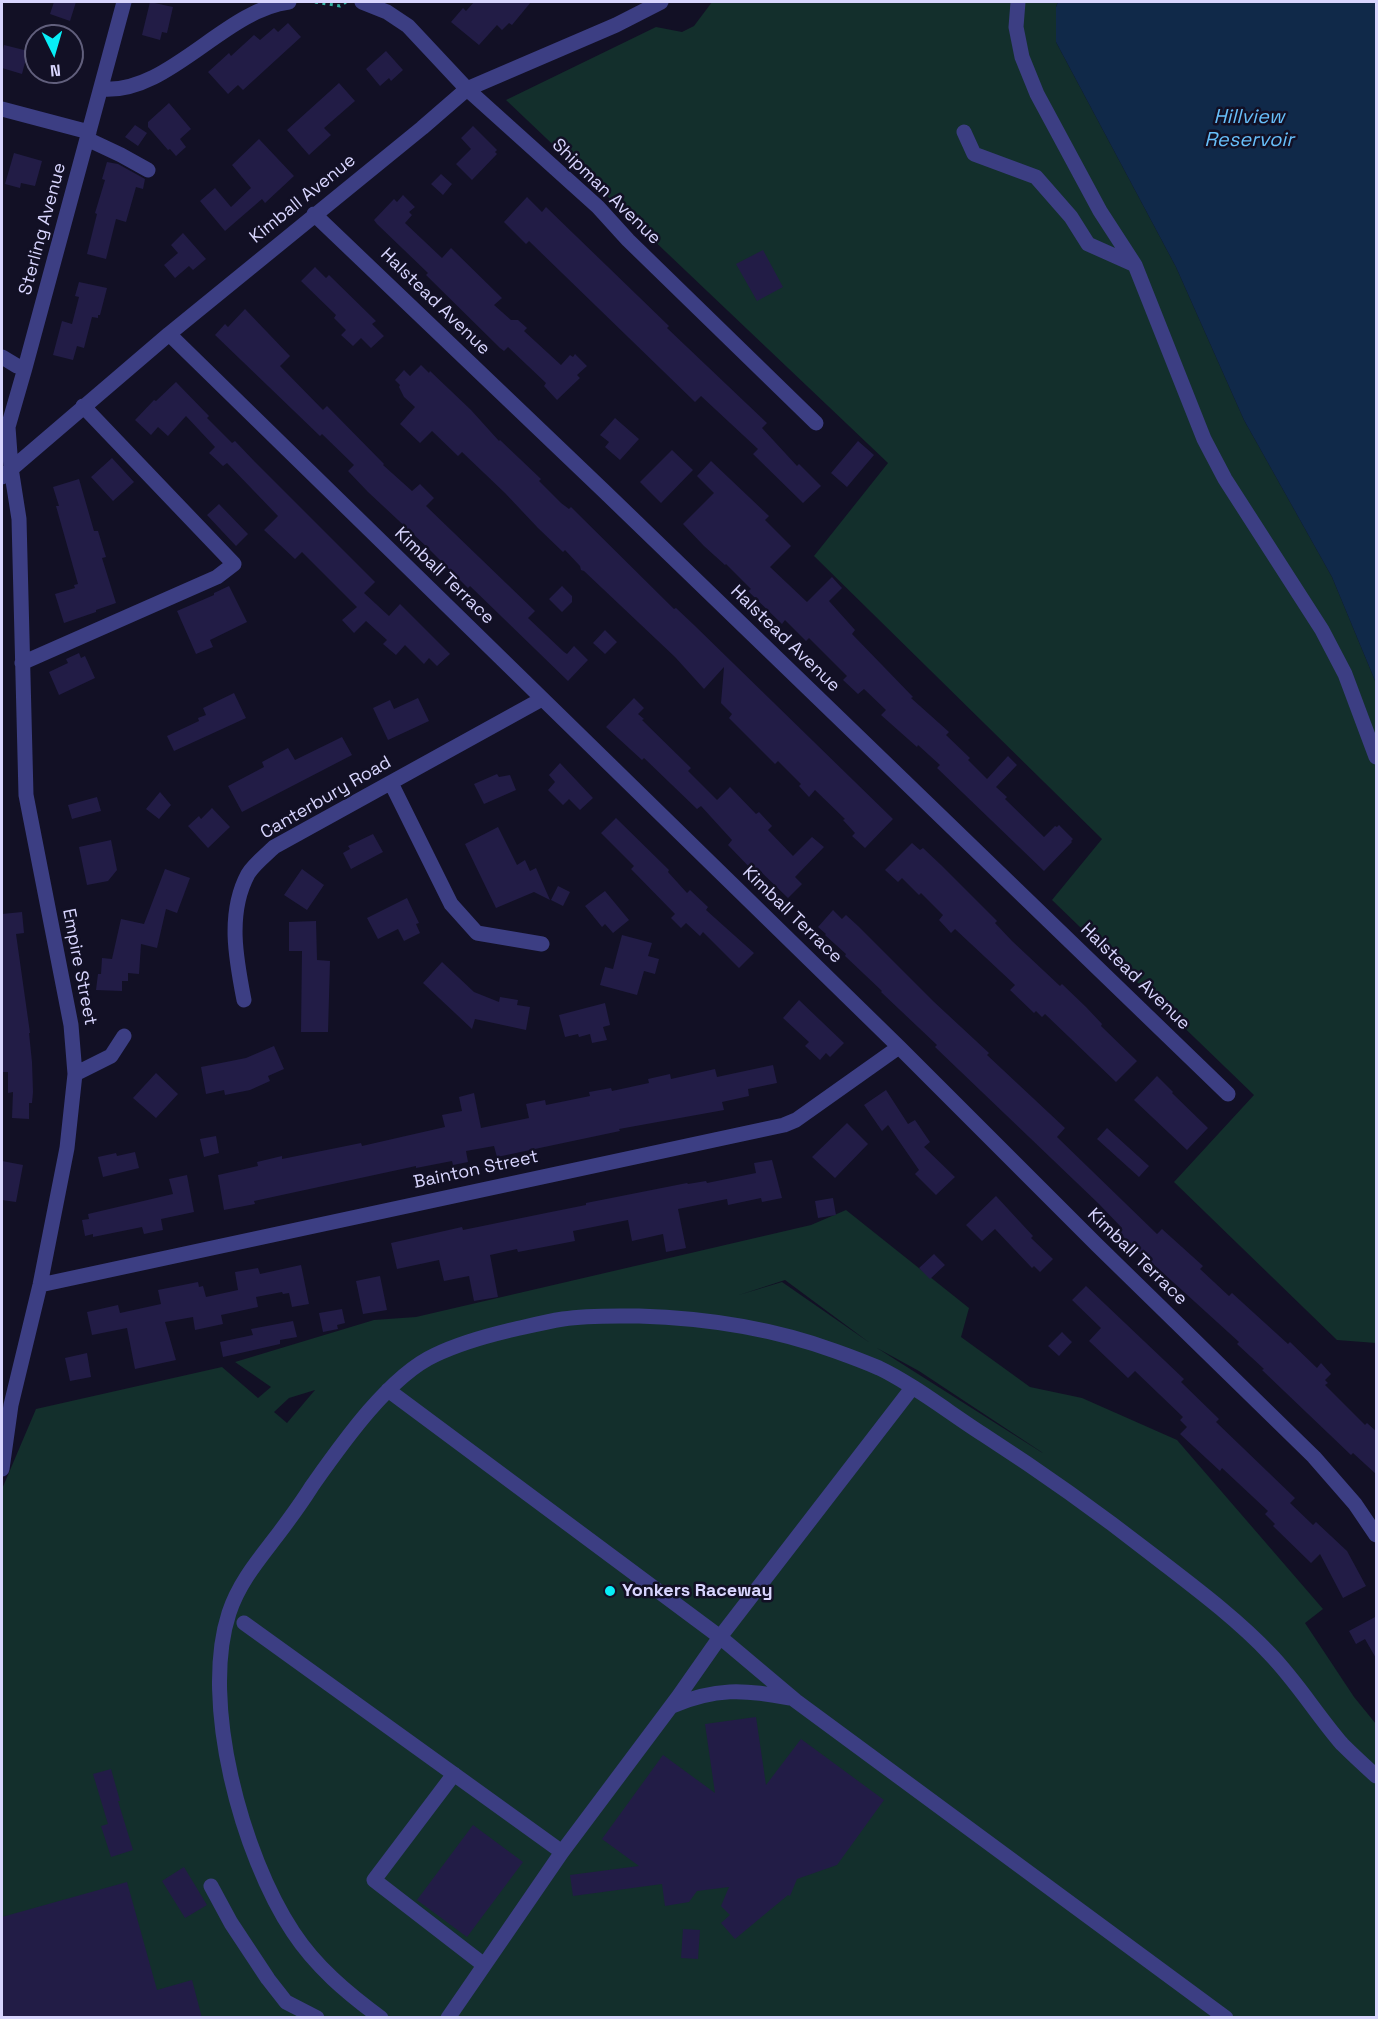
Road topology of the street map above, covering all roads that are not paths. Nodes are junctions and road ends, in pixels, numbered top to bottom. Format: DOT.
graph roads {
  1 [pos="124,2"];
  2 [pos="290,2"];
  3 [pos="362,2"];
  4 [pos="661,2"];
  5 [pos="1018,2"];
  6 [pos="101,89"];
  7 [pos="467,89"];
  8 [pos="2,109"];
  9 [pos="964,132"];
  10 [pos="88,136"];
  11 [pos="148,170"];
  12 [pos="314,214"];
  13 [pos="1135,265"];
  14 [pos="169,334"];
  15 [pos="2,357"];
  16 [pos="26,368"];
  17 [pos="83,406"];
  18 [pos="816,423"];
  19 [pos="6,472"];
  20 [pos="22,663"];
  21 [pos="542,699"];
  22 [pos="1377,757"];
  23 [pos="391,783"];
  24 [pos="542,944"];
  25 [pos="244,1000"];
  26 [pos="124,1036"];
  27 [pos="899,1047"];
  28 [pos="75,1074"];
  29 [pos="1228,1094"];
  30 [pos="40,1285"];
  31 [pos="912,1388"];
  32 [pos="388,1390"];
  33 [pos="2,1469"];
  34 [pos="1377,1535"];
  35 [pos="244,1623"];
  36 [pos="720,1637"];
  37 [pos="793,1699"];
  38 [pos="672,1706"];
  39 [pos="454,1774"];
  40 [pos="1377,1776"];
  41 [pos="562,1852"];
  42 [pos="211,1886"];
  43 [pos="484,1965"];
  44 [pos="317,2018"];
  45 [pos="381,2018"];
  46 [pos="448,2018"];
  47 [pos="1226,2018"];
  1 -- 6 [label="street, Sterling Avenue"];
  2 -- 6 [label="street"];
  3 -- 7 [label="street, Shipman Avenue"];
  4 -- 7 [label="street, Kimball Avenue"];
  5 -- 13 [label="street"];
  6 -- 10 [label="street, Sterling Avenue"];
  7 -- 12 [label="street, Kimball Avenue"];
  7 -- 18 [label="street, Shipman Avenue"];
  8 -- 10 [label="street"];
  9 -- 13 [label="street"];
  10 -- 11 [label="street"];
  10 -- 16 [label="street, Sterling Avenue"];
  12 -- 14 [label="street, Kimball Avenue"];
  12 -- 29 [label="street, Halstead Avenue"];
  13 -- 22 [label="street"];
  14 -- 17 [label="street, Kimball Avenue"];
  14 -- 21 [label="street, Kimball Terrace"];
  15 -- 16 [label="street"];
  16 -- 19 [label="street, Sterling Avenue"];
  17 -- 19 [label="street, Kimball Avenue"];
  17 -- 20 [label="street"];
  19 -- 20 [label="street, Empire Street"];
  20 -- 28 [label="street, Empire Street"];
  21 -- 23 [label="street, Canterbury Road"];
  21 -- 27 [label="street, Kimball Terrace"];
  23 -- 24 [label="street"];
  23 -- 25 [label="street, Canterbury Road"];
  26 -- 28 [label="street"];
  27 -- 30 [label="street, Bainton Street"];
  27 -- 34 [label="street, Kimball Terrace"];
  28 -- 30 [label="street, Empire Street"];
  30 -- 33 [label="street, Empire Street"];
  31 -- 32 [label="street"];
  31 -- 36 [label="street"];
  31 -- 40 [label="street"];
  32 -- 36 [label="street"];
  32 -- 45 [label="street"];
  35 -- 39 [label="street"];
  36 -- 37 [label="street"];
  36 -- 38 [label="street"];
  37 -- 38 [label="street"];
  37 -- 47 [label="street"];
  38 -- 41 [label="street"];
  39 -- 41 [label="street"];
  39 -- 43 [label="street"];
  41 -- 43 [label="street"];
  42 -- 44 [label="street"];
  43 -- 46 [label="street"];
}
